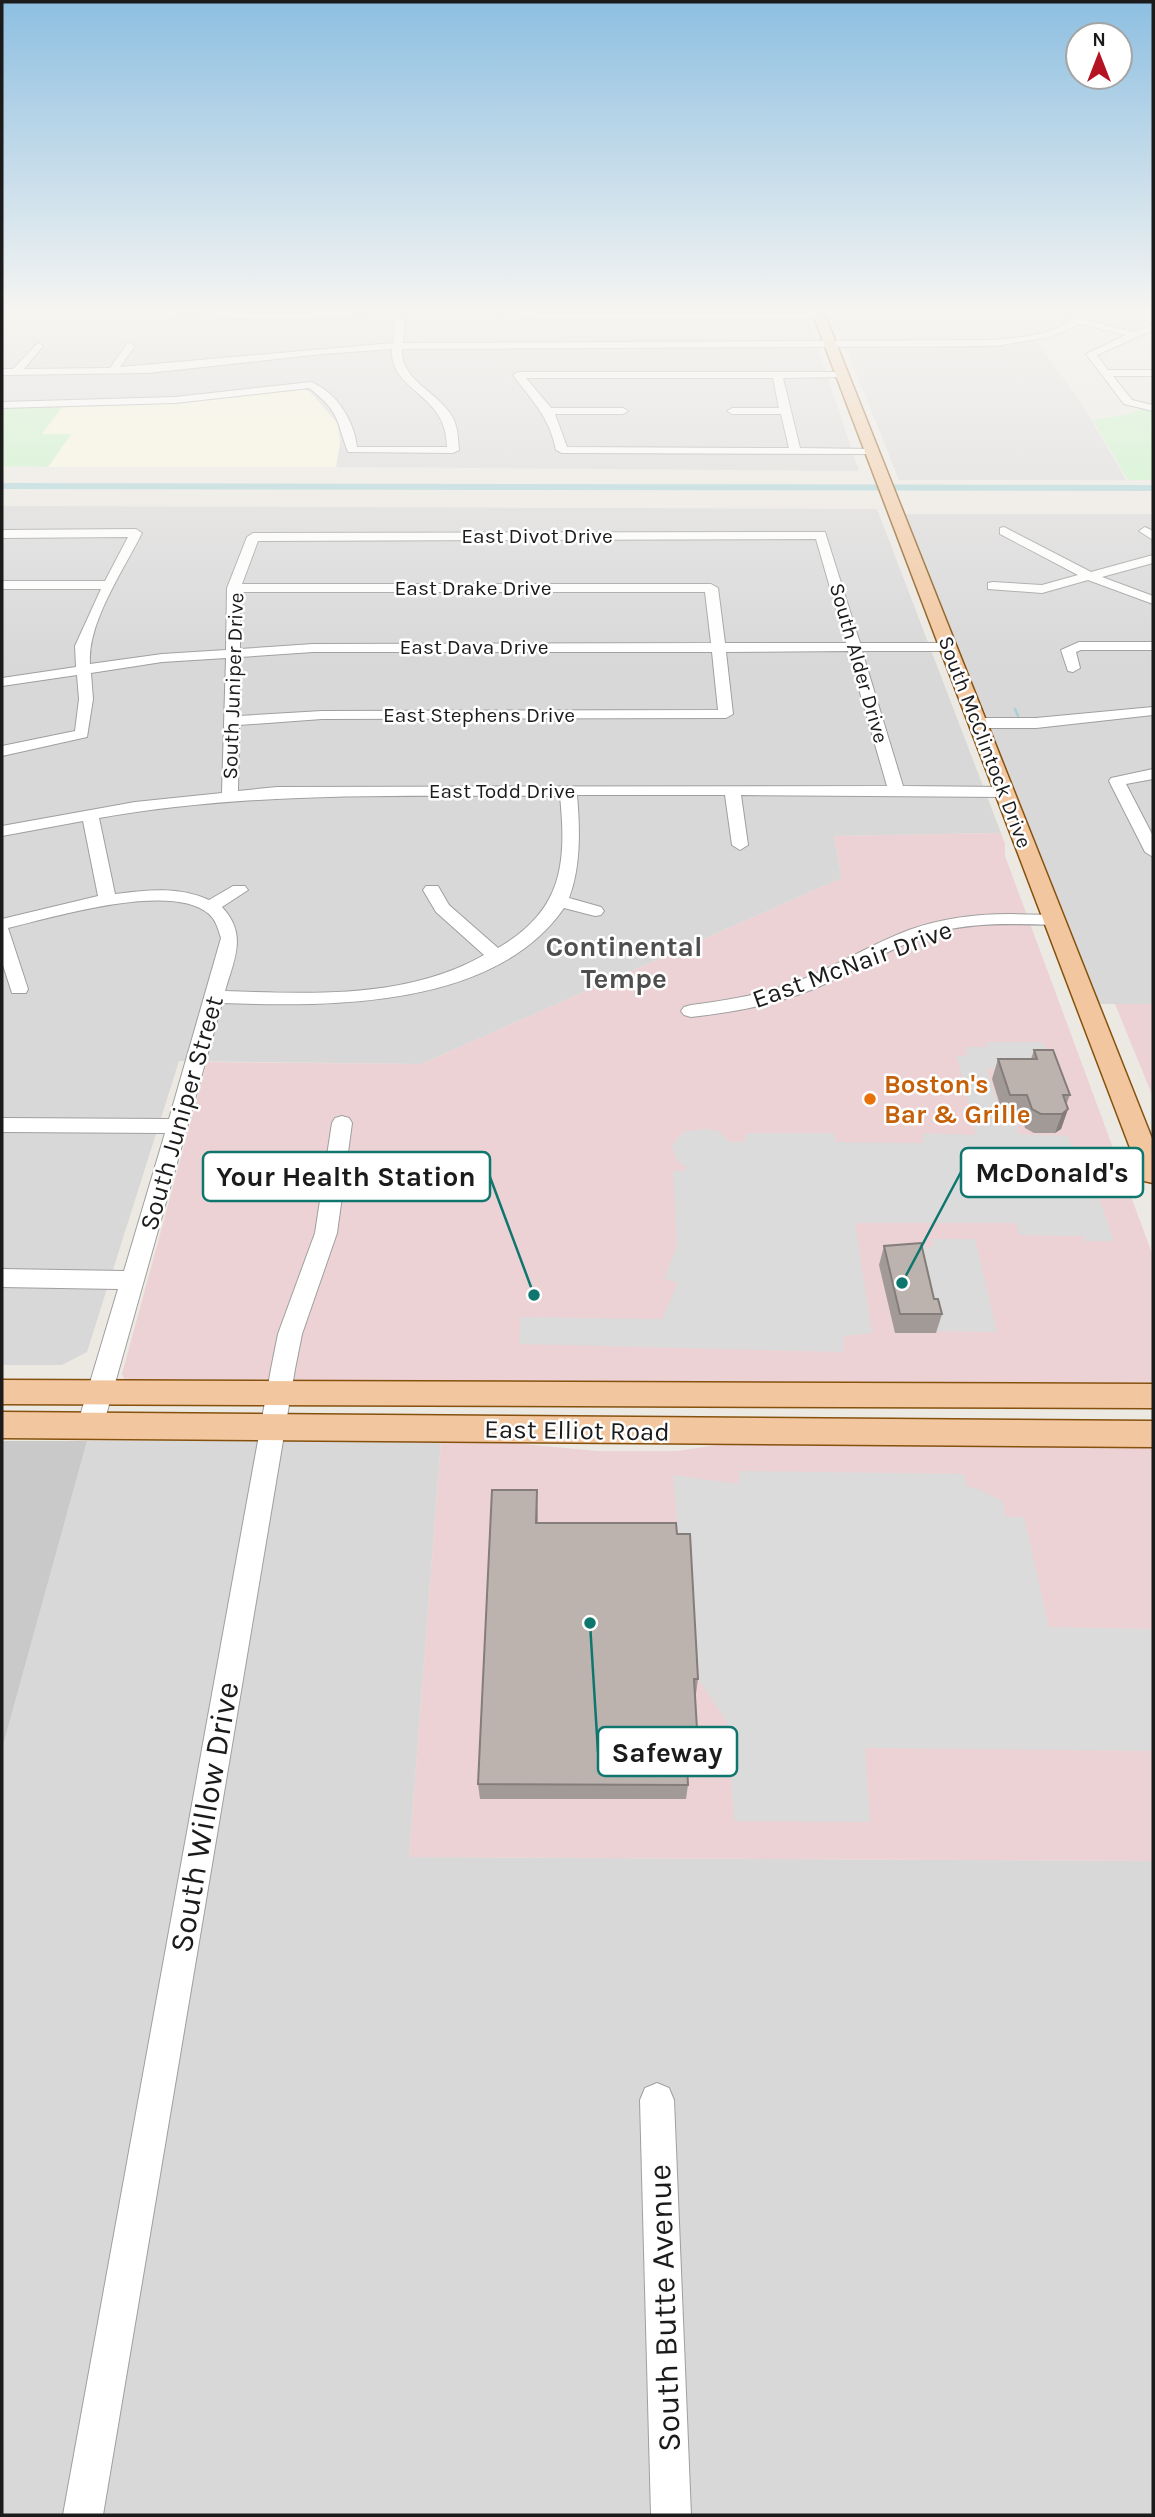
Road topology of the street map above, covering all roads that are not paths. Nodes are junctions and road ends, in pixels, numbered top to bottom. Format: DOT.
graph roads {
  1 [pos="349,427"];
  2 [pos="452,427"];
  3 [pos="558,427"];
  4 [pos="790,427"];
  5 [pos="862,427"];
  6 [pos="795,452"];
  7 [pos="872,452"];
  8 [pos="1004,531"];
  9 [pos="2,534"];
  10 [pos="821,536"];
  11 [pos="253,537"];
  12 [pos="1153,559"];
  13 [pos="1091,577"];
  14 [pos="2,585"];
  15 [pos="110,585"];
  16 [pos="993,586"];
  17 [pos="234,588"];
  18 [pos="1153,600"];
  19 [pos="1153,646"];
  20 [pos="719,647"];
  21 [pos="855,647"];
  22 [pos="948,647"];
  23 [pos="232,653"];
  24 [pos="84,668"];
  25 [pos="1073,668"];
  26 [pos="2,682"];
  27 [pos="1153,711"];
  28 [pos="1153,720"];
  29 [pos="232,721"];
  30 [pos="979,728"];
  31 [pos="2,751"];
  32 [pos="1153,774"];
  33 [pos="1117,781"];
  34 [pos="732,790"];
  35 [pos="568,791"];
  36 [pos="896,791"];
  37 [pos="1005,792"];
  38 [pos="230,796"];
  39 [pos="90,814"];
  40 [pos="2,831"];
  41 [pos="740,845"];
  42 [pos="1153,852"];
  43 [pos="239,890"];
  44 [pos="432,890"];
  45 [pos="108,901"];
  46 [pos="559,901"];
  47 [pos="211,906"];
  48 [pos="595,911"];
  49 [pos="1054,920"];
  50 [pos="2,924"];
  51 [pos="2,932"];
  52 [pos="498,958"];
  53 [pos="19,989"];
  54 [pos="215,997"];
  55 [pos="691,1011"];
  56 [pos="342,1123"];
  57 [pos="2,1125"];
  58 [pos="178,1126"];
  59 [pos="1153,1174"];
  60 [pos="2,1278"];
  61 [pos="133,1280"];
  62 [pos="2,1392"];
  63 [pos="100,1393"];
  64 [pos="279,1394"];
  65 [pos="669,1395"];
  66 [pos="1153,1396"];
  67 [pos="2,1425"];
  68 [pos="90,1426"];
  69 [pos="273,1427"];
  70 [pos="700,1431"];
  71 [pos="1153,1434"];
  72 [pos="657,2101"];
  73 [pos="83,2515"];
  74 [pos="671,2515"];
  1 -- 2 [label="street"];
  3 -- 6 [label="street"];
  4 -- 6 [label="street"];
  5 -- 7 [label="main road, South McClintock Drive"];
  6 -- 7 [label="street"];
  7 -- 22 [label="main road, South McClintock Drive"];
  8 -- 13 [label="street"];
  9 -- 15 [label="street"];
  10 -- 11 [label="street, East Divot Drive"];
  10 -- 21 [label="street, South Alder Drive"];
  11 -- 17 [label="street, South Juniper Drive"];
  12 -- 13 [label="street"];
  13 -- 16 [label="street"];
  13 -- 18 [label="street"];
  14 -- 15 [label="street"];
  15 -- 24 [label="street"];
  17 -- 20 [label="street, East Drake Drive"];
  17 -- 23 [label="street, South Juniper Drive"];
  19 -- 25 [label="street"];
  20 -- 21 [label="street, East Dava Drive"];
  20 -- 23 [label="street, East Dava Drive"];
  20 -- 29 [label="street, East Stephens Drive"];
  21 -- 22 [label="street, East Dava Drive"];
  21 -- 36 [label="street, South Alder Drive"];
  22 -- 30 [label="main road, South McClintock Drive"];
  23 -- 24 [label="street, East Dava Drive"];
  23 -- 29 [label="street, South Juniper Drive"];
  24 -- 26 [label="street, East Dava Drive"];
  24 -- 31 [label="street"];
  27 -- 30 [label="street"];
  28 -- 30 [label="street"];
  29 -- 38 [label="street, South Juniper Drive"];
  30 -- 37 [label="main road, South McClintock Drive"];
  32 -- 33 [label="street"];
  33 -- 42 [label="street"];
  34 -- 35 [label="street, East Todd Drive"];
  34 -- 36 [label="street, East Todd Drive"];
  34 -- 41 [label="street"];
  35 -- 38 [label="street, East Todd Drive"];
  35 -- 46 [label="street"];
  36 -- 37 [label="street, East Todd Drive"];
  37 -- 49 [label="main road, South McClintock Drive"];
  38 -- 39 [label="street, East Todd Drive"];
  39 -- 40 [label="street, East Todd Drive"];
  39 -- 45 [label="street"];
  43 -- 47 [label="street"];
  44 -- 52 [label="street"];
  45 -- 47 [label="street"];
  45 -- 50 [label="street"];
  46 -- 48 [label="street"];
  46 -- 52 [label="street"];
  47 -- 54 [label="street, South Juniper Street"];
  49 -- 55 [label="street, East McNair Drive"];
  49 -- 59 [label="main road, South McClintock Drive"];
  51 -- 53 [label="street"];
  52 -- 54 [label="street"];
  54 -- 58 [label="street, South Juniper Street"];
  56 -- 64 [label="street, South Willow Drive"];
  57 -- 58 [label="street"];
  58 -- 61 [label="street, South Juniper Street"];
  60 -- 61 [label="street"];
  61 -- 63 [label="street, South Juniper Street"];
  62 -- 63 [label="main road, East Elliot Road"];
  63 -- 64 [label="main road, East Elliot Road"];
  63 -- 68 [label="street, South Juniper Street"];
  64 -- 65 [label="main road, East Elliot Road"];
  64 -- 69 [label="street, South Willow Drive"];
  65 -- 66 [label="main road, East Elliot Road"];
  65 -- 70 [label="main road"];
  67 -- 68 [label="main road, East Elliot Road"];
  68 -- 69 [label="main road, East Elliot Road"];
  69 -- 70 [label="main road, East Elliot Road"];
  69 -- 73 [label="street, South Willow Drive"];
  70 -- 71 [label="main road, East Elliot Road"];
  72 -- 74 [label="street, South Butte Avenue"];
}
